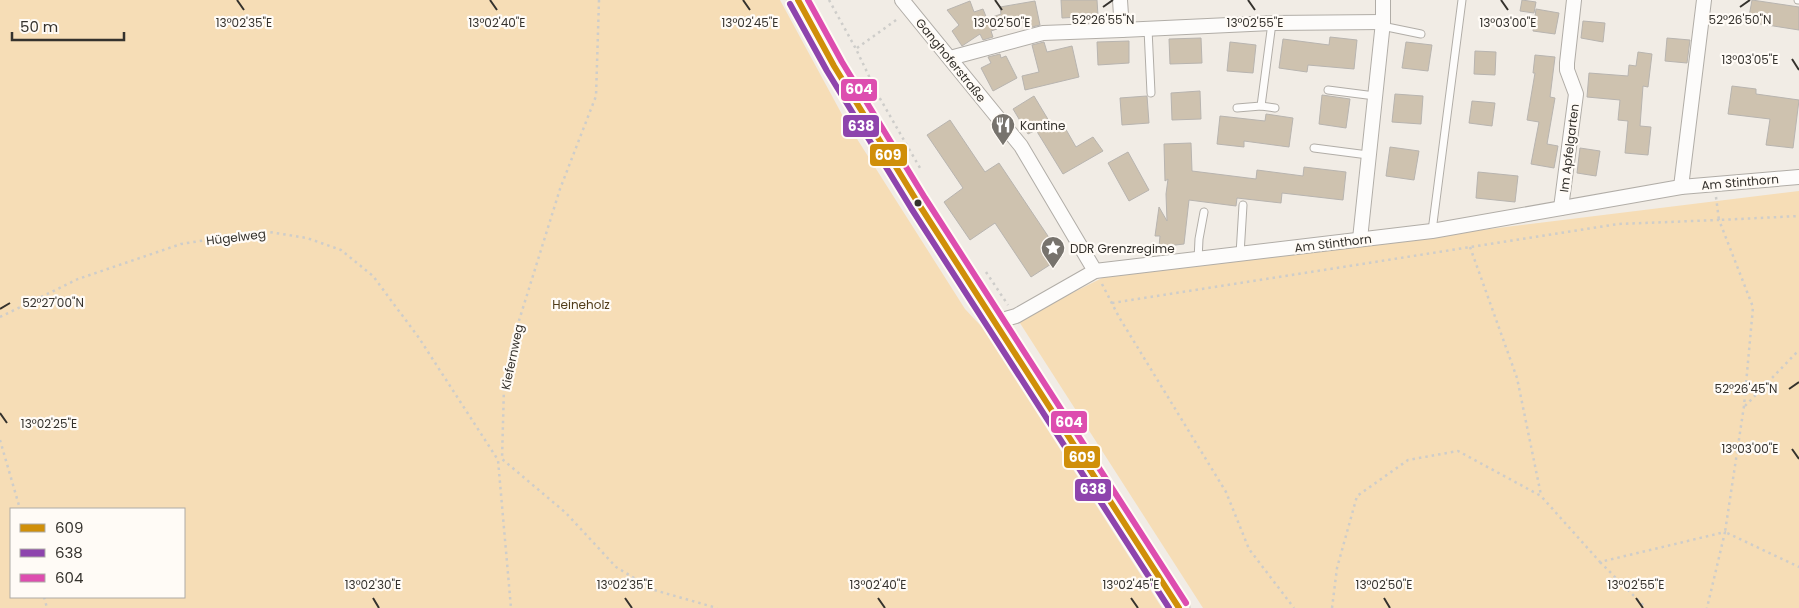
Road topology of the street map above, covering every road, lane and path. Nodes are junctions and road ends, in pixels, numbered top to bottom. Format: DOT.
graph roads {
  1 [pos="599,0"];
  2 [pos="798,0"];
  3 [pos="829,0"];
  4 [pos="1120,0"];
  5 [pos="1383,0"];
  6 [pos="1462,0"];
  7 [pos="1574,0"];
  8 [pos="1704,0"];
  9 [pos="906,5"];
  10 [pos="1272,23"];
  11 [pos="1382,24"];
  12 [pos="1148,29"];
  13 [pos="1122,30"];
  14 [pos="1421,34"];
  15 [pos="856,49"];
  16 [pos="950,58"];
  17 [pos="1328,90"];
  18 [pos="1151,93"];
  19 [pos="1375,96"];
  20 [pos="1261,106"];
  21 [pos="1238,108"];
  22 [pos="1276,108"];
  23 [pos="1314,148"];
  24 [pos="1368,155"];
  25 [pos="921,170"];
  26 [pos="1799,177"];
  27 [pos="1714,183"];
  28 [pos="1681,187"];
  29 [pos="1243,205"];
  30 [pos="1561,208"];
  31 [pos="1204,212"];
  32 [pos="1799,216"];
  33 [pos="1719,220"];
  34 [pos="1432,231"];
  35 [pos="1360,239"];
  36 [pos="1470,247"];
  37 [pos="1240,254"];
  38 [pos="1198,260"];
  39 [pos="982,266"];
  40 [pos="1095,271"];
  41 [pos="1112,304"];
  42 [pos="1016,316"];
  43 [pos="0,317"];
  44 [pos="995,322"];
  45 [pos="1799,350"];
  46 [pos="1744,406"];
  47 [pos="0,440"];
  48 [pos="1541,496"];
  49 [pos="20,508"];
  50 [pos="1725,532"];
  51 [pos="1600,562"];
  52 [pos="1799,567"];
  53 [pos="510,608"];
  54 [pos="717,608"];
  55 [pos="1179,608"];
  56 [pos="1294,608"];
  57 [pos="1332,608"];
  58 [pos="1646,608"];
  59 [pos="1707,608"];
  1 -- 54 [label="path, Kiefernweg"];
  2 -- 44 [label="main road"];
  3 -- 15 [label="path"];
  4 -- 13 [label="street"];
  5 -- 11 [label="street"];
  6 -- 34 [label="lane"];
  7 -- 30 [label="street, Im Apfelgarten"];
  8 -- 28 [label="street"];
  9 -- 15 [label="path"];
  9 -- 16 [label="street, Ganghoferstraße"];
  10 -- 11 [label="street"];
  10 -- 12 [label="street"];
  10 -- 20 [label="lane"];
  11 -- 14 [label="lane"];
  11 -- 19 [label="street"];
  12 -- 13 [label="street"];
  12 -- 18 [label="lane"];
  13 -- 16 [label="street"];
  15 -- 25 [label="path"];
  16 -- 40 [label="street, Ganghoferstraße"];
  17 -- 19 [label="lane"];
  19 -- 24 [label="street"];
  20 -- 21 [label="lane"];
  20 -- 22 [label="lane"];
  23 -- 24 [label="lane"];
  24 -- 35 [label="street"];
  26 -- 27 [label="street, Am Stinthorn"];
  27 -- 28 [label="street, Am Stinthorn"];
  27 -- 33 [label="path"];
  28 -- 30 [label="street, Am Stinthorn"];
  29 -- 37 [label="lane"];
  30 -- 34 [label="street, Am Stinthorn"];
  31 -- 38 [label="lane"];
  32 -- 33 [label="path"];
  33 -- 36 [label="path"];
  33 -- 46 [label="path"];
  34 -- 35 [label="street, Am Stinthorn"];
  35 -- 37 [label="street, Am Stinthorn"];
  36 -- 41 [label="path"];
  36 -- 48 [label="path"];
  37 -- 38 [label="street, Am Stinthorn"];
  38 -- 40 [label="street, Am Stinthorn"];
  39 -- 42 [label="path"];
  40 -- 41 [label="path"];
  40 -- 42 [label="street, Am Stinthorn"];
  41 -- 56 [label="path"];
  42 -- 44 [label="street, Am Stinthorn"];
  43 -- 53 [label="path, Hügelweg"];
  44 -- 55 [label="main road"];
  45 -- 46 [label="path"];
  46 -- 50 [label="path"];
  47 -- 49 [label="path"];
  48 -- 51 [label="path"];
  48 -- 57 [label="path"];
  50 -- 51 [label="path"];
  50 -- 52 [label="path"];
  50 -- 59 [label="path"];
  51 -- 58 [label="path"];
}
